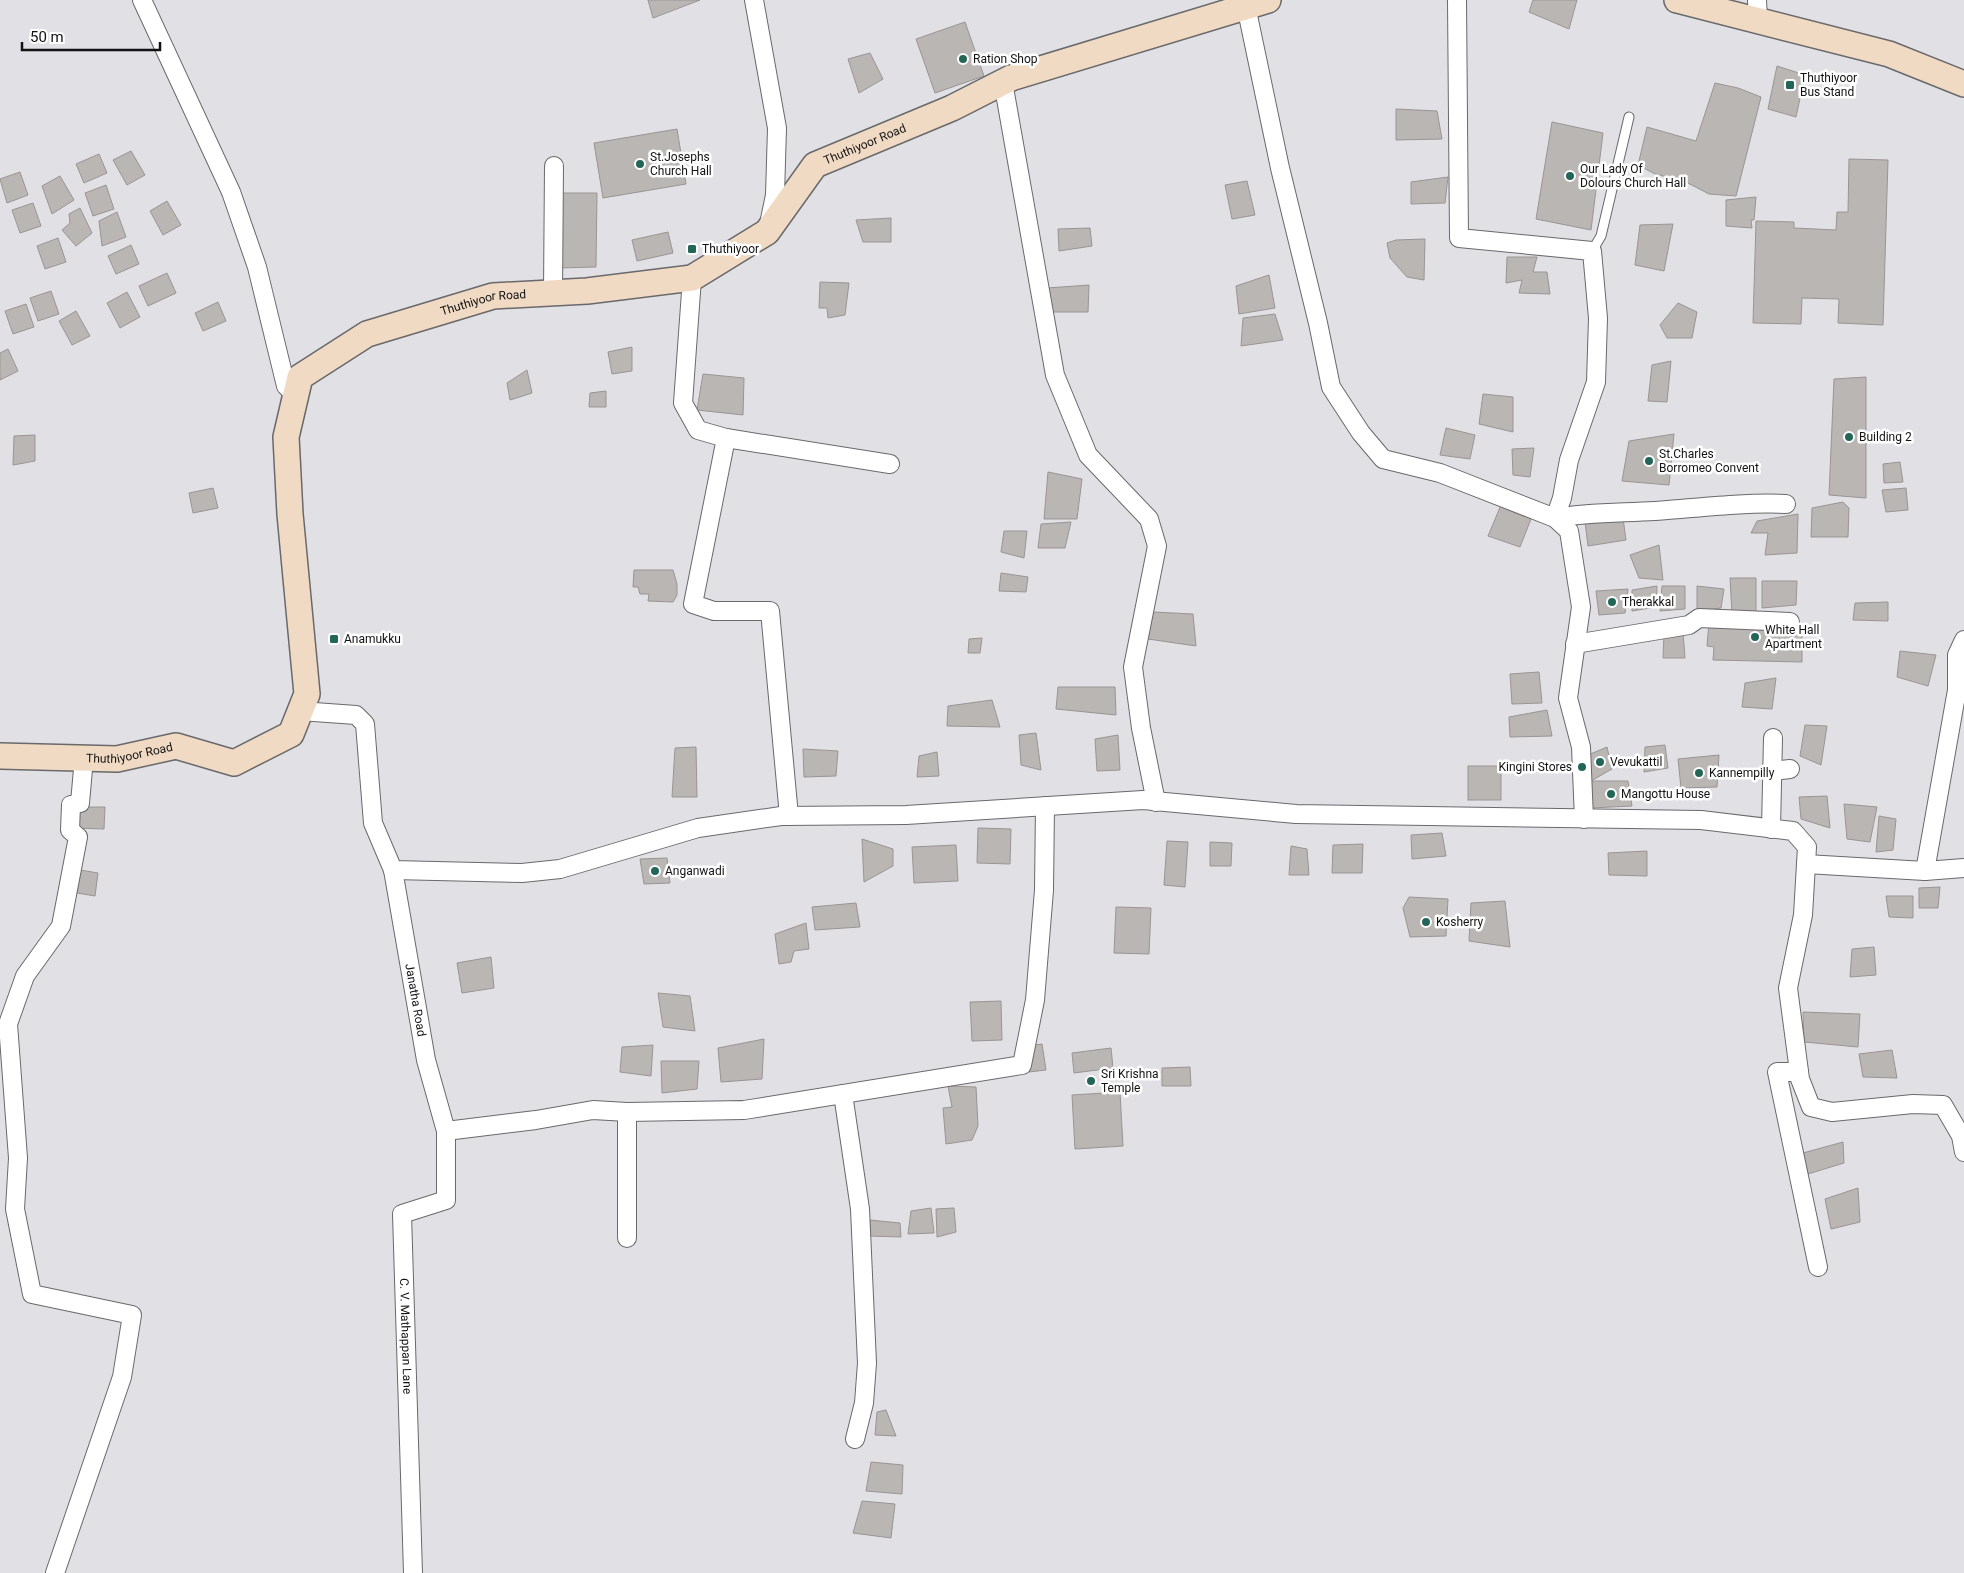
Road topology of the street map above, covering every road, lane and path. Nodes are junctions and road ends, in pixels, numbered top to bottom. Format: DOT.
graph roads {
  1 [pos="142,0"];
  2 [pos="754,0"];
  3 [pos="1457,0"];
  4 [pos="1677,0"];
  5 [pos="1245,4"];
  6 [pos="1757,10"];
  7 [pos="1003,82"];
  8 [pos="1964,84"];
  9 [pos="1630,117"];
  10 [pos="554,166"];
  11 [pos="767,232"];
  12 [pos="1592,251"];
  13 [pos="692,278"];
  14 [pos="553,293"];
  15 [pos="296,396"];
  16 [pos="726,438"];
  17 [pos="890,464"];
  18 [pos="1786,504"];
  19 [pos="1555,518"];
  20 [pos="1790,622"];
  21 [pos="1964,640"];
  22 [pos="1575,644"];
  23 [pos="300,711"];
  24 [pos="1773,738"];
  25 [pos="0,756"];
  26 [pos="84,758"];
  27 [pos="1790,769"];
  28 [pos="1772,771"];
  29 [pos="1156,802"];
  30 [pos="1045,806"];
  31 [pos="789,816"];
  32 [pos="1584,819"];
  33 [pos="1771,829"];
  34 [pos="1806,864"];
  35 [pos="1964,868"];
  36 [pos="393,870"];
  37 [pos="1925,871"];
  38 [pos="1799,1072"];
  39 [pos="843,1094"];
  40 [pos="627,1112"];
  41 [pos="446,1131"];
  42 [pos="1964,1152"];
  43 [pos="627,1238"];
  44 [pos="1818,1267"];
  45 [pos="855,1439"];
  46 [pos="55,1573"];
  47 [pos="413,1573"];
  1 -- 15 [label="street"];
  2 -- 11 [label="street"];
  3 -- 12 [label="street"];
  4 -- 6 [label="main road"];
  5 -- 7 [label="main road, Thuthiyoor Road"];
  5 -- 19 [label="street"];
  6 -- 8 [label="main road"];
  7 -- 11 [label="main road, Thuthiyoor Road"];
  7 -- 29 [label="street"];
  9 -- 12 [label="lane"];
  10 -- 14 [label="street"];
  11 -- 13 [label="main road, Thuthiyoor Road"];
  12 -- 19 [label="street"];
  13 -- 14 [label="main road, Thuthiyoor Road"];
  13 -- 16 [label="street"];
  14 -- 15 [label="main road, Thuthiyoor Road"];
  15 -- 23 [label="main road, Thuthiyoor Road"];
  16 -- 17 [label="street"];
  16 -- 31 [label="street"];
  18 -- 19 [label="street"];
  19 -- 22 [label="street"];
  20 -- 22 [label="street"];
  21 -- 37 [label="street"];
  22 -- 32 [label="street"];
  23 -- 26 [label="main road, Thuthiyoor Road"];
  23 -- 36 [label="street, Janatha Road"];
  24 -- 28 [label="street"];
  25 -- 26 [label="main road, Thuthiyoor Road"];
  26 -- 46 [label="street"];
  27 -- 28 [label="street"];
  28 -- 33 [label="street"];
  29 -- 30 [label="street"];
  29 -- 32 [label="street"];
  30 -- 31 [label="street"];
  30 -- 39 [label="street"];
  31 -- 36 [label="street"];
  32 -- 33 [label="street"];
  33 -- 34 [label="street"];
  34 -- 37 [label="street"];
  34 -- 38 [label="street"];
  35 -- 37 [label="street"];
  36 -- 41 [label="street, Janatha Road"];
  38 -- 42 [label="street"];
  38 -- 44 [label="street"];
  39 -- 40 [label="street"];
  39 -- 45 [label="street"];
  40 -- 41 [label="street"];
  40 -- 43 [label="street"];
  41 -- 47 [label="street, C. V. Mathappan Lane"];
}
